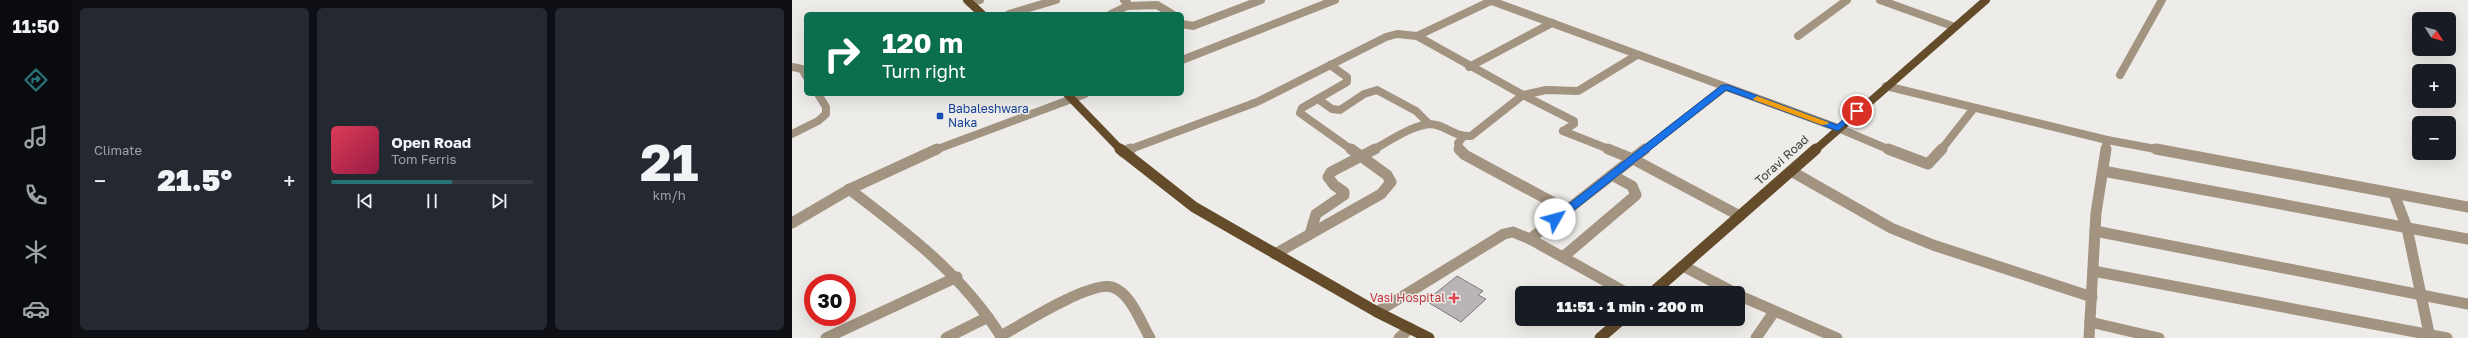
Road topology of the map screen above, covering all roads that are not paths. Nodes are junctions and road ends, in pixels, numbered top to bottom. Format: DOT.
graph roads {
  1 [pos="980,0"];
  2 [pos="1056,0"];
  3 [pos="1261,0"];
  4 [pos="1490,0"];
  5 [pos="1847,0"];
  6 [pos="1880,0"];
  7 [pos="1986,0"];
  8 [pos="2162,0"];
  9 [pos="1331,1"];
  10 [pos="968,2"];
  11 [pos="1503,2"];
  12 [pos="1126,3"];
  13 [pos="980,12"];
  14 [pos="1016,12"];
  15 [pos="1114,12"];
  16 [pos="1169,12"];
  17 [pos="1552,23"];
  18 [pos="1184,24"];
  19 [pos="1955,27"];
  20 [pos="1417,36"];
  21 [pos="1798,36"];
  22 [pos="1637,55"];
  23 [pos="1184,58"];
  24 [pos="1330,65"];
  25 [pos="792,67"];
  26 [pos="1469,67"];
  27 [pos="804,72"];
  28 [pos="2120,75"];
  29 [pos="1886,86"];
  30 [pos="1725,87"];
  31 [pos="1523,95"];
  32 [pos="819,96"];
  33 [pos="1070,96"];
  34 [pos="1318,99"];
  35 [pos="1974,108"];
  36 [pos="1428,123"];
  37 [pos="1838,128"];
  38 [pos="792,134"];
  39 [pos="1463,137"];
  40 [pos="2107,140"];
  41 [pos="1123,152"];
  42 [pos="1362,156"];
  43 [pos="1633,159"];
  44 [pos="1791,171"];
  45 [pos="2103,171"];
  46 [pos="1612,175"];
  47 [pos="850,189"];
  48 [pos="2394,194"];
  49 [pos="2468,207"];
  50 [pos="1567,210"];
  51 [pos="1740,216"];
  52 [pos="792,223"];
  53 [pos="2407,228"];
  54 [pos="2095,232"];
  55 [pos="1310,234"];
  56 [pos="1530,238"];
  57 [pos="2468,239"];
  58 [pos="1275,254"];
  59 [pos="1563,257"];
  60 [pos="1683,266"];
  61 [pos="2093,271"];
  62 [pos="957,277"];
  63 [pos="1615,286"];
  64 [pos="1660,286"];
  65 [pos="1722,286"];
  66 [pos="2420,294"];
  67 [pos="2092,297"];
  68 [pos="1745,298"];
  69 [pos="2468,304"];
  70 [pos="1378,312"];
  71 [pos="1774,312"];
  72 [pos="988,317"];
  73 [pos="2090,322"];
  74 [pos="1614,326"];
  75 [pos="1410,328"];
  76 [pos="2430,336"];
  77 [pos="1002,337"];
  78 [pos="826,338"];
  79 [pos="946,338"];
  80 [pos="1150,338"];
  81 [pos="1399,338"];
  82 [pos="1429,338"];
  83 [pos="1600,338"];
  84 [pos="1756,338"];
  85 [pos="1837,338"];
  86 [pos="2090,338"];
  87 [pos="2159,338"];
  88 [pos="2447,338"];
  1 -- 10 [label="street"];
  2 -- 14 [label="street"];
  3 -- 18 [label="street"];
  4 -- 11 [label="street"];
  4 -- 20 [label="street"];
  5 -- 21 [label="street"];
  6 -- 19 [label="street"];
  7 -- 19 [label="main road, Toravi Road"];
  8 -- 28 [label="street"];
  9 -- 23 [label="street"];
  10 -- 13 [label="main road"];
  11 -- 17 [label="street"];
  12 -- 15 [label="street"];
  12 -- 16 [label="street"];
  17 -- 22 [label="street"];
  17 -- 26 [label="street"];
  19 -- 29 [label="main road, Toravi Road"];
  20 -- 24 [label="street"];
  20 -- 26 [label="street"];
  22 -- 30 [label="street"];
  22 -- 31 [label="street"];
  24 -- 34 [label="street"];
  24 -- 41 [label="street"];
  25 -- 27 [label="street"];
  26 -- 31 [label="street"];
  29 -- 35 [label="street"];
  29 -- 37 [label="main road, Toravi Road"];
  30 -- 37 [label="street"];
  30 -- 43 [label="street"];
  31 -- 39 [label="street"];
  31 -- 43 [label="street"];
  32 -- 38 [label="street"];
  33 -- 41 [label="main road"];
  33 -- 47 [label="street"];
  34 -- 36 [label="street"];
  34 -- 42 [label="street"];
  35 -- 37 [label="street"];
  35 -- 40 [label="street"];
  36 -- 39 [label="street"];
  36 -- 42 [label="street"];
  37 -- 44 [label="main road, Toravi Road"];
  39 -- 50 [label="street"];
  40 -- 45 [label="street"];
  40 -- 48 [label="street"];
  41 -- 58 [label="main road"];
  42 -- 55 [label="street"];
  42 -- 55 [label="street"];
  43 -- 46 [label="street"];
  43 -- 51 [label="street"];
  44 -- 51 [label="main road, Toravi Road"];
  44 -- 67 [label="street"];
  45 -- 53 [label="street"];
  45 -- 54 [label="street"];
  46 -- 50 [label="street"];
  46 -- 59 [label="street"];
  47 -- 52 [label="street"];
  47 -- 62 [label="street"];
  48 -- 49 [label="street"];
  48 -- 53 [label="street"];
  50 -- 56 [label="street"];
  51 -- 60 [label="main road, Toravi Road"];
  53 -- 57 [label="street"];
  53 -- 66 [label="street"];
  54 -- 61 [label="street"];
  54 -- 66 [label="street"];
  55 -- 58 [label="street"];
  56 -- 59 [label="street"];
  56 -- 70 [label="street"];
  58 -- 70 [label="main road"];
  59 -- 63 [label="street"];
  60 -- 64 [label="main road, Toravi Road"];
  60 -- 65 [label="street"];
  61 -- 67 [label="street"];
  61 -- 76 [label="street"];
  62 -- 72 [label="street"];
  62 -- 78 [label="street"];
  66 -- 69 [label="street"];
  66 -- 76 [label="street"];
  67 -- 73 [label="street"];
  68 -- 71 [label="street"];
  70 -- 75 [label="main road"];
  71 -- 84 [label="street"];
  71 -- 85 [label="street"];
  72 -- 77 [label="street"];
  72 -- 79 [label="street"];
  73 -- 86 [label="street"];
  73 -- 87 [label="street"];
  74 -- 83 [label="main road"];
  75 -- 81 [label="street"];
  75 -- 82 [label="main road"];
  76 -- 88 [label="street"];
  77 -- 80 [label="street"];
}
